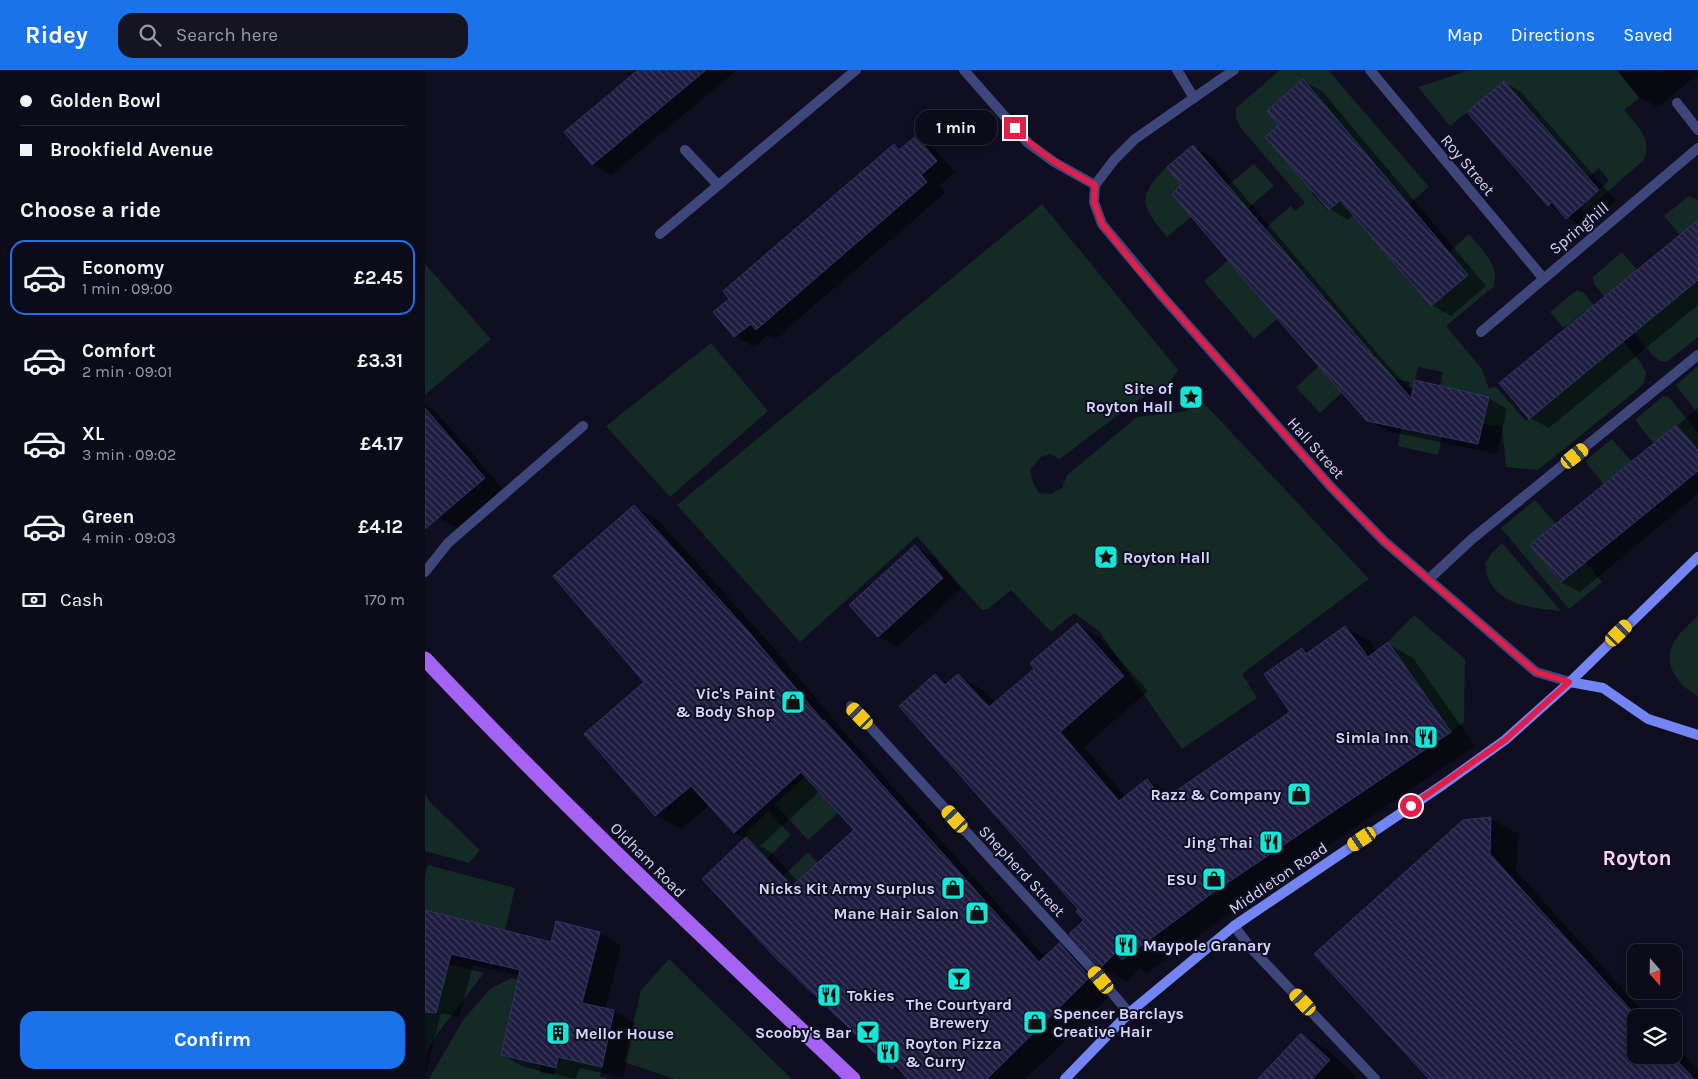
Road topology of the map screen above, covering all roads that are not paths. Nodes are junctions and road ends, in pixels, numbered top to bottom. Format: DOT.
graph roads {
  1 [pos="856,70"];
  2 [pos="964,70"];
  3 [pos="1177,70"];
  4 [pos="1234,70"];
  5 [pos="1370,70"];
  6 [pos="1194,98"];
  7 [pos="1677,103"];
  8 [pos="1698,130"];
  9 [pos="1698,148"];
  10 [pos="685,150"];
  11 [pos="718,185"];
  12 [pos="1095,185"];
  13 [pos="660,234"];
  14 [pos="1543,278"];
  15 [pos="1481,332"];
  16 [pos="1698,355"];
  17 [pos="583,426"];
  18 [pos="1698,557"];
  19 [pos="425,572"];
  20 [pos="1429,579"];
  21 [pos="425,659"];
  22 [pos="1569,682"];
  23 [pos="851,706"];
  24 [pos="1698,735"];
  25 [pos="1234,926"];
  26 [pos="1129,1013"];
  27 [pos="853,1079"];
  28 [pos="1065,1079"];
  29 [pos="1375,1079"];
  1 -- 11 [label="street"];
  2 -- 12 [label="street"];
  3 -- 6 [label="street"];
  4 -- 6 [label="street"];
  5 -- 14 [label="street, Roy Street"];
  6 -- 12 [label="street"];
  7 -- 8 [label="street"];
  9 -- 14 [label="street, Springhill"];
  10 -- 11 [label="street"];
  11 -- 13 [label="street"];
  12 -- 20 [label="street, Hall Street"];
  14 -- 15 [label="street, Springhill"];
  16 -- 20 [label="street"];
  17 -- 19 [label="street"];
  18 -- 22 [label="main road, Middleton Road"];
  20 -- 22 [label="street, Hall Street"];
  21 -- 27 [label="main road, Oldham Road"];
  22 -- 24 [label="main road"];
  22 -- 25 [label="main road, Middleton Road"];
  23 -- 26 [label="street, Shepherd Street"];
  25 -- 26 [label="main road, Middleton Road"];
  25 -- 29 [label="street"];
  26 -- 28 [label="main road, Middleton Road"];
}
